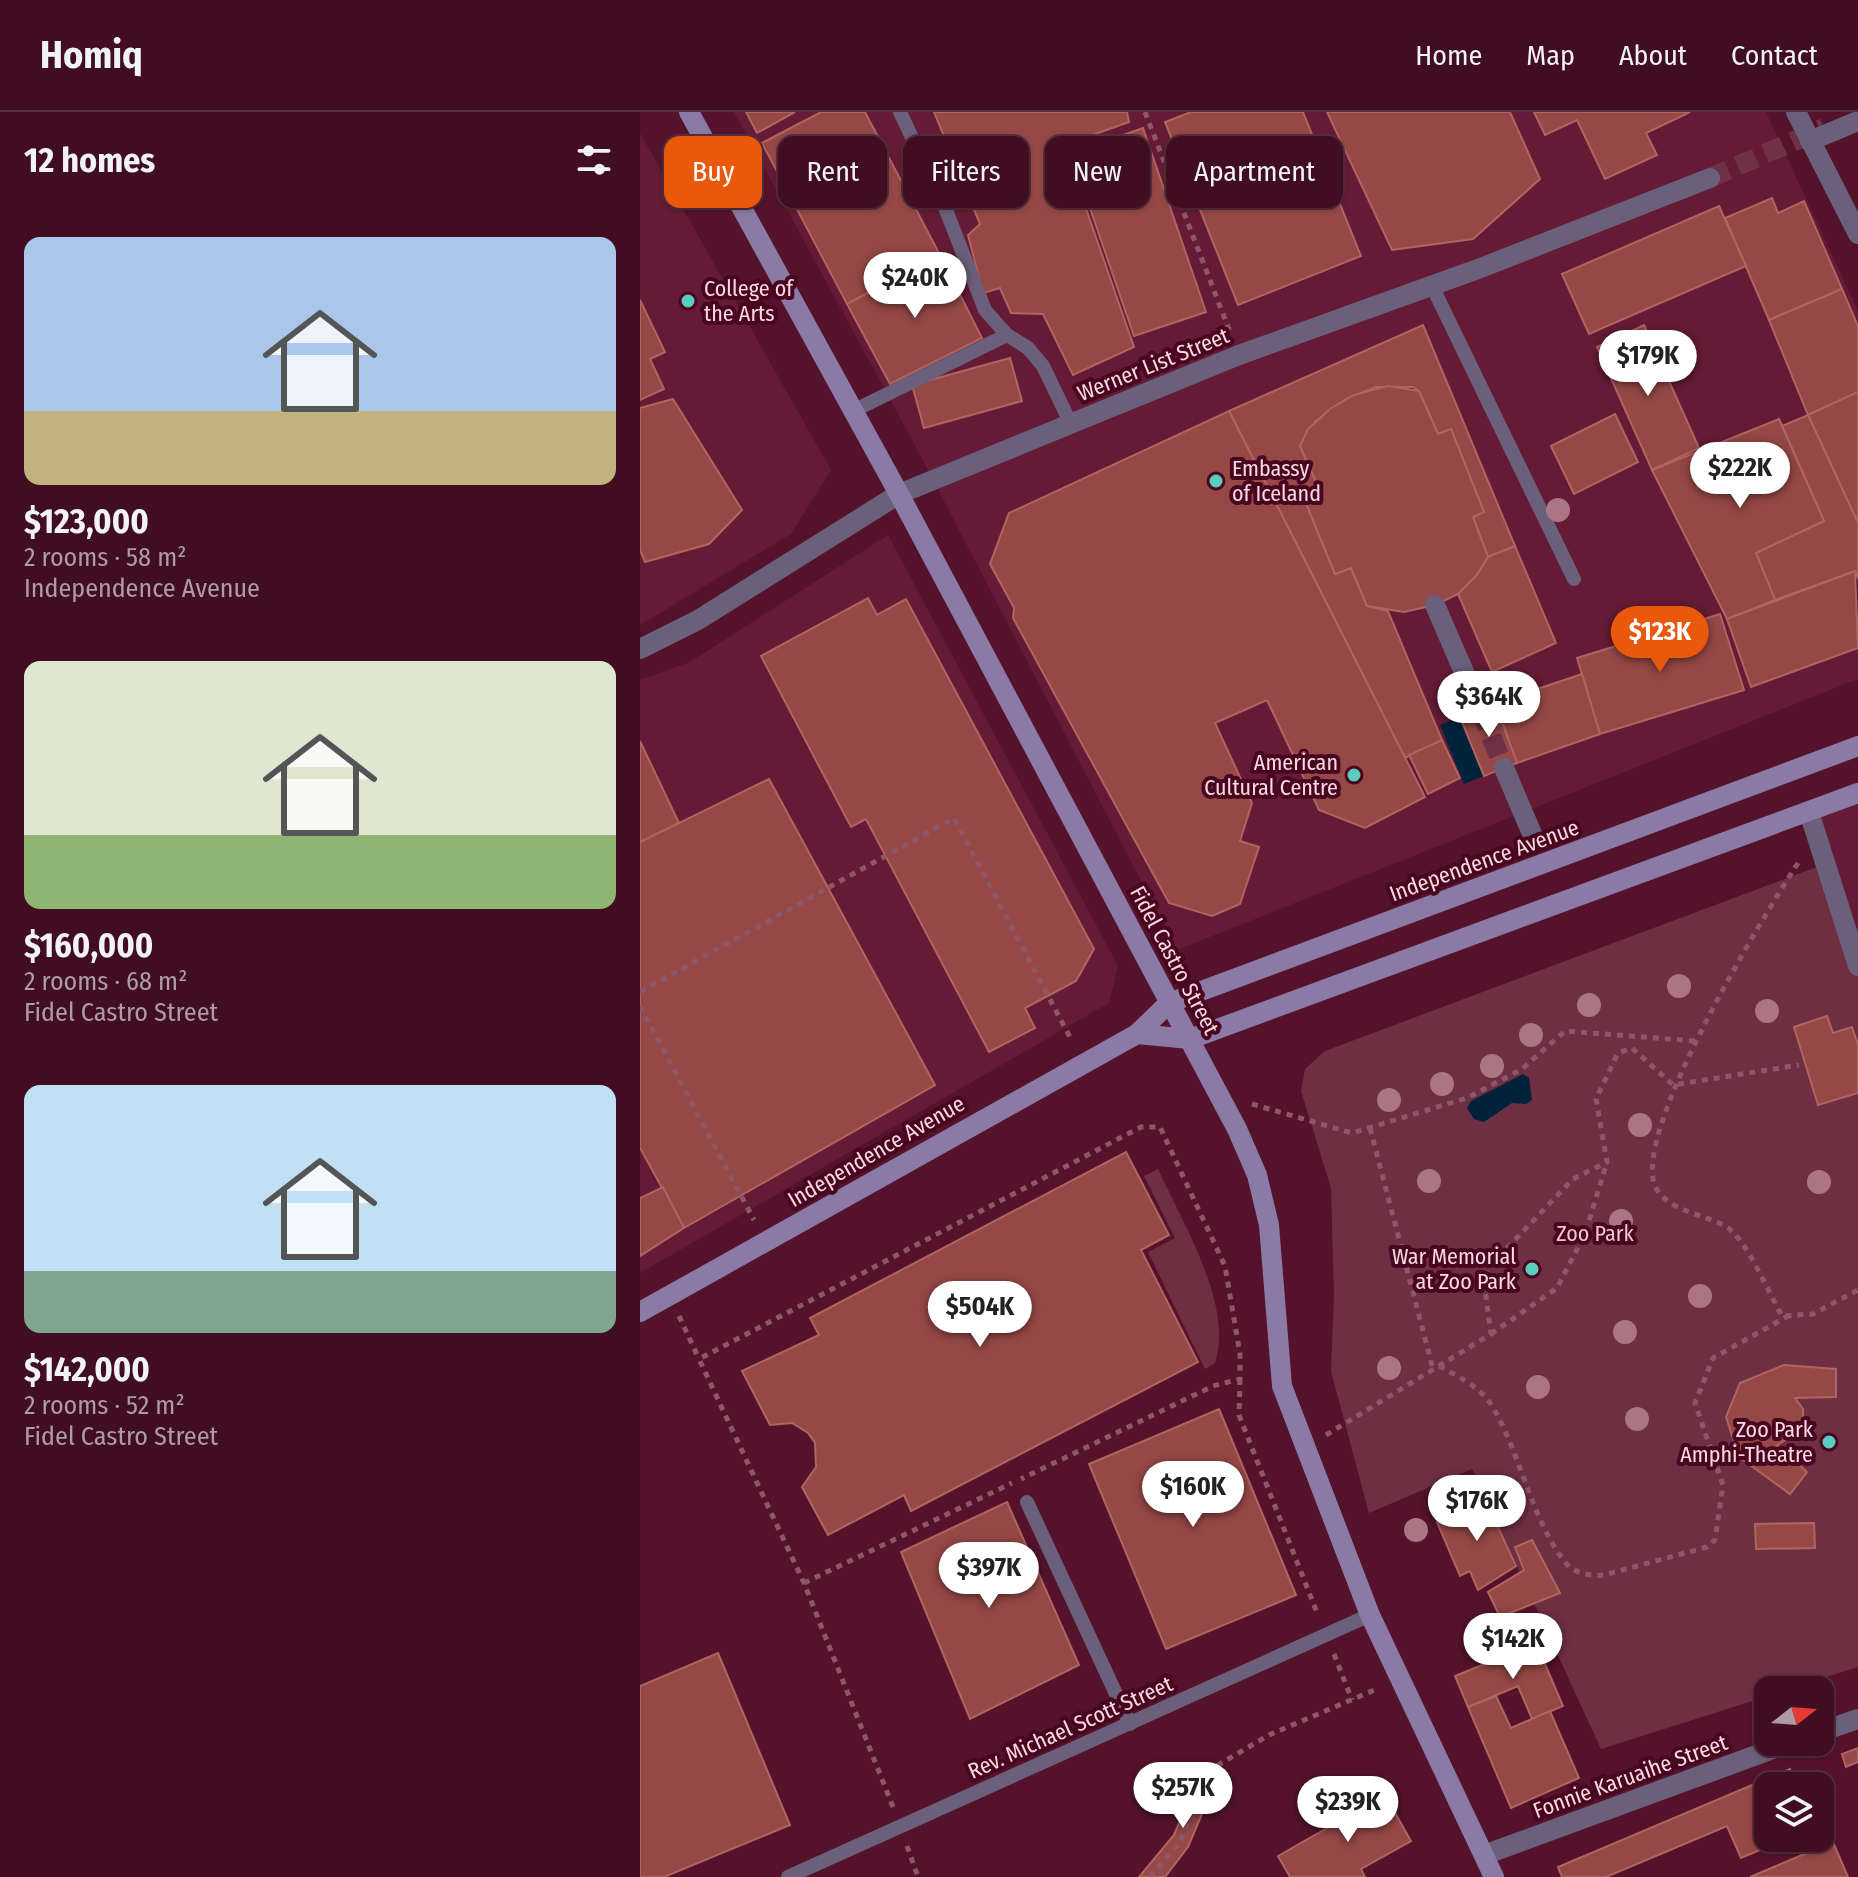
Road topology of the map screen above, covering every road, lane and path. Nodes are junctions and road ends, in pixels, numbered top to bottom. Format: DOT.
graph roads {
  1 [pos="689,112"];
  2 [pos="900,112"];
  3 [pos="1145,112"];
  4 [pos="1796,112"];
  5 [pos="1858,121"];
  6 [pos="1810,141"];
  7 [pos="1710,178"];
  8 [pos="1858,234"];
  9 [pos="1432,286"];
  10 [pos="1007,335"];
  11 [pos="1239,355"];
  12 [pos="853,411"];
  13 [pos="1071,424"];
  14 [pos="899,494"];
  15 [pos="1574,579"];
  16 [pos="1435,605"];
  17 [pos="640,649"];
  18 [pos="1480,709"];
  19 [pos="1858,746"];
  20 [pos="1504,768"];
  21 [pos="1858,793"];
  22 [pos="1809,812"];
  23 [pos="1816,835"];
  24 [pos="1533,836"];
  25 [pos="1858,966"];
  26 [pos="640,992"];
  27 [pos="1169,1003"];
  28 [pos="640,1006"];
  29 [pos="1137,1034"];
  30 [pos="1190,1039"];
  31 [pos="1695,1041"];
  32 [pos="1083,1062"];
  33 [pos="1799,1065"];
  34 [pos="1673,1085"];
  35 [pos="1289,1114"];
  36 [pos="1370,1128"];
  37 [pos="1607,1162"];
  38 [pos="765,1242"];
  39 [pos="1858,1290"];
  40 [pos="670,1296"];
  41 [pos="640,1312"];
  42 [pos="1790,1315"];
  43 [pos="1491,1334"];
  44 [pos="699,1359"];
  45 [pos="1436,1368"];
  46 [pos="1240,1379"];
  47 [pos="1304,1449"];
  48 [pos="1027,1502"];
  49 [pos="804,1583"];
  50 [pos="1370,1615"];
  51 [pos="1326,1635"];
  52 [pos="1400,1679"];
  53 [pos="1352,1700"];
  54 [pos="1858,1719"];
  55 [pos="1130,1724"];
  56 [pos="1834,1727"];
  57 [pos="1754,1756"];
  58 [pos="901,1828"];
  59 [pos="1484,1855"];
  60 [pos="788,1877"];
  61 [pos="918,1877"];
  62 [pos="1150,1877"];
  63 [pos="1494,1877"];
  1 -- 12 [label="main road, Fidel Castro Street"];
  2 -- 10 [label="lane"];
  3 -- 11 [label="path"];
  4 -- 6 [label="street"];
  5 -- 6 [label="street"];
  6 -- 8 [label="street"];
  7 -- 9 [label="street, Werner List Street"];
  9 -- 11 [label="street, Werner List Street"];
  9 -- 15 [label="lane"];
  10 -- 12 [label="lane"];
  10 -- 13 [label="lane"];
  11 -- 13 [label="street, Werner List Street"];
  12 -- 14 [label="main road, Fidel Castro Street"];
  13 -- 14 [label="street, Werner List Street"];
  14 -- 17 [label="street, Werner List Street"];
  14 -- 27 [label="main road, Fidel Castro Street"];
  16 -- 18 [label="street"];
  19 -- 27 [label="main road, Independence Avenue"];
  20 -- 24 [label="street"];
  21 -- 22 [label="main road"];
  22 -- 23 [label="street"];
  22 -- 30 [label="main road"];
  23 -- 25 [label="street"];
  23 -- 31 [label="path"];
  26 -- 32 [label="path"];
  27 -- 29 [label="main road, Independence Avenue"];
  27 -- 30 [label="main road, Fidel Castro Street"];
  28 -- 38 [label="path"];
  29 -- 30 [label="main road"];
  29 -- 32 [label="main road, Independence Avenue"];
  30 -- 47 [label="main road, Fidel Castro Street"];
  31 -- 34 [label="path"];
  31 -- 36 [label="path"];
  32 -- 38 [label="main road, Independence Avenue"];
  33 -- 34 [label="path"];
  34 -- 37 [label="path"];
  34 -- 42 [label="path"];
  35 -- 36 [label="path"];
  36 -- 45 [label="path"];
  37 -- 43 [label="path"];
  37 -- 43 [label="path"];
  38 -- 40 [label="main road, Independence Avenue"];
  39 -- 42 [label="path"];
  40 -- 41 [label="main road, Independence Avenue"];
  40 -- 44 [label="path"];
  42 -- 45 [label="path"];
  43 -- 45 [label="path"];
  44 -- 46 [label="path"];
  44 -- 49 [label="path"];
  45 -- 47 [label="path"];
  46 -- 49 [label="path"];
  46 -- 51 [label="path"];
  47 -- 50 [label="main road, Fidel Castro Street"];
  48 -- 55 [label="lane"];
  49 -- 58 [label="path"];
  50 -- 51 [label="lane, Rev. Michael Scott Street"];
  50 -- 52 [label="main road, Fidel Castro Street"];
  51 -- 53 [label="path"];
  51 -- 55 [label="lane, Rev. Michael Scott Street"];
  52 -- 53 [label="path"];
  52 -- 59 [label="main road, Fidel Castro Street"];
  53 -- 62 [label="path"];
  54 -- 56 [label="street"];
  55 -- 58 [label="lane, Rev. Michael Scott Street"];
  57 -- 59 [label="street, Fonnie Karuaihe Street"];
  58 -- 60 [label="lane, Rev. Michael Scott Street"];
  58 -- 61 [label="path"];
  59 -- 63 [label="main road, Fidel Castro Street"];
}
